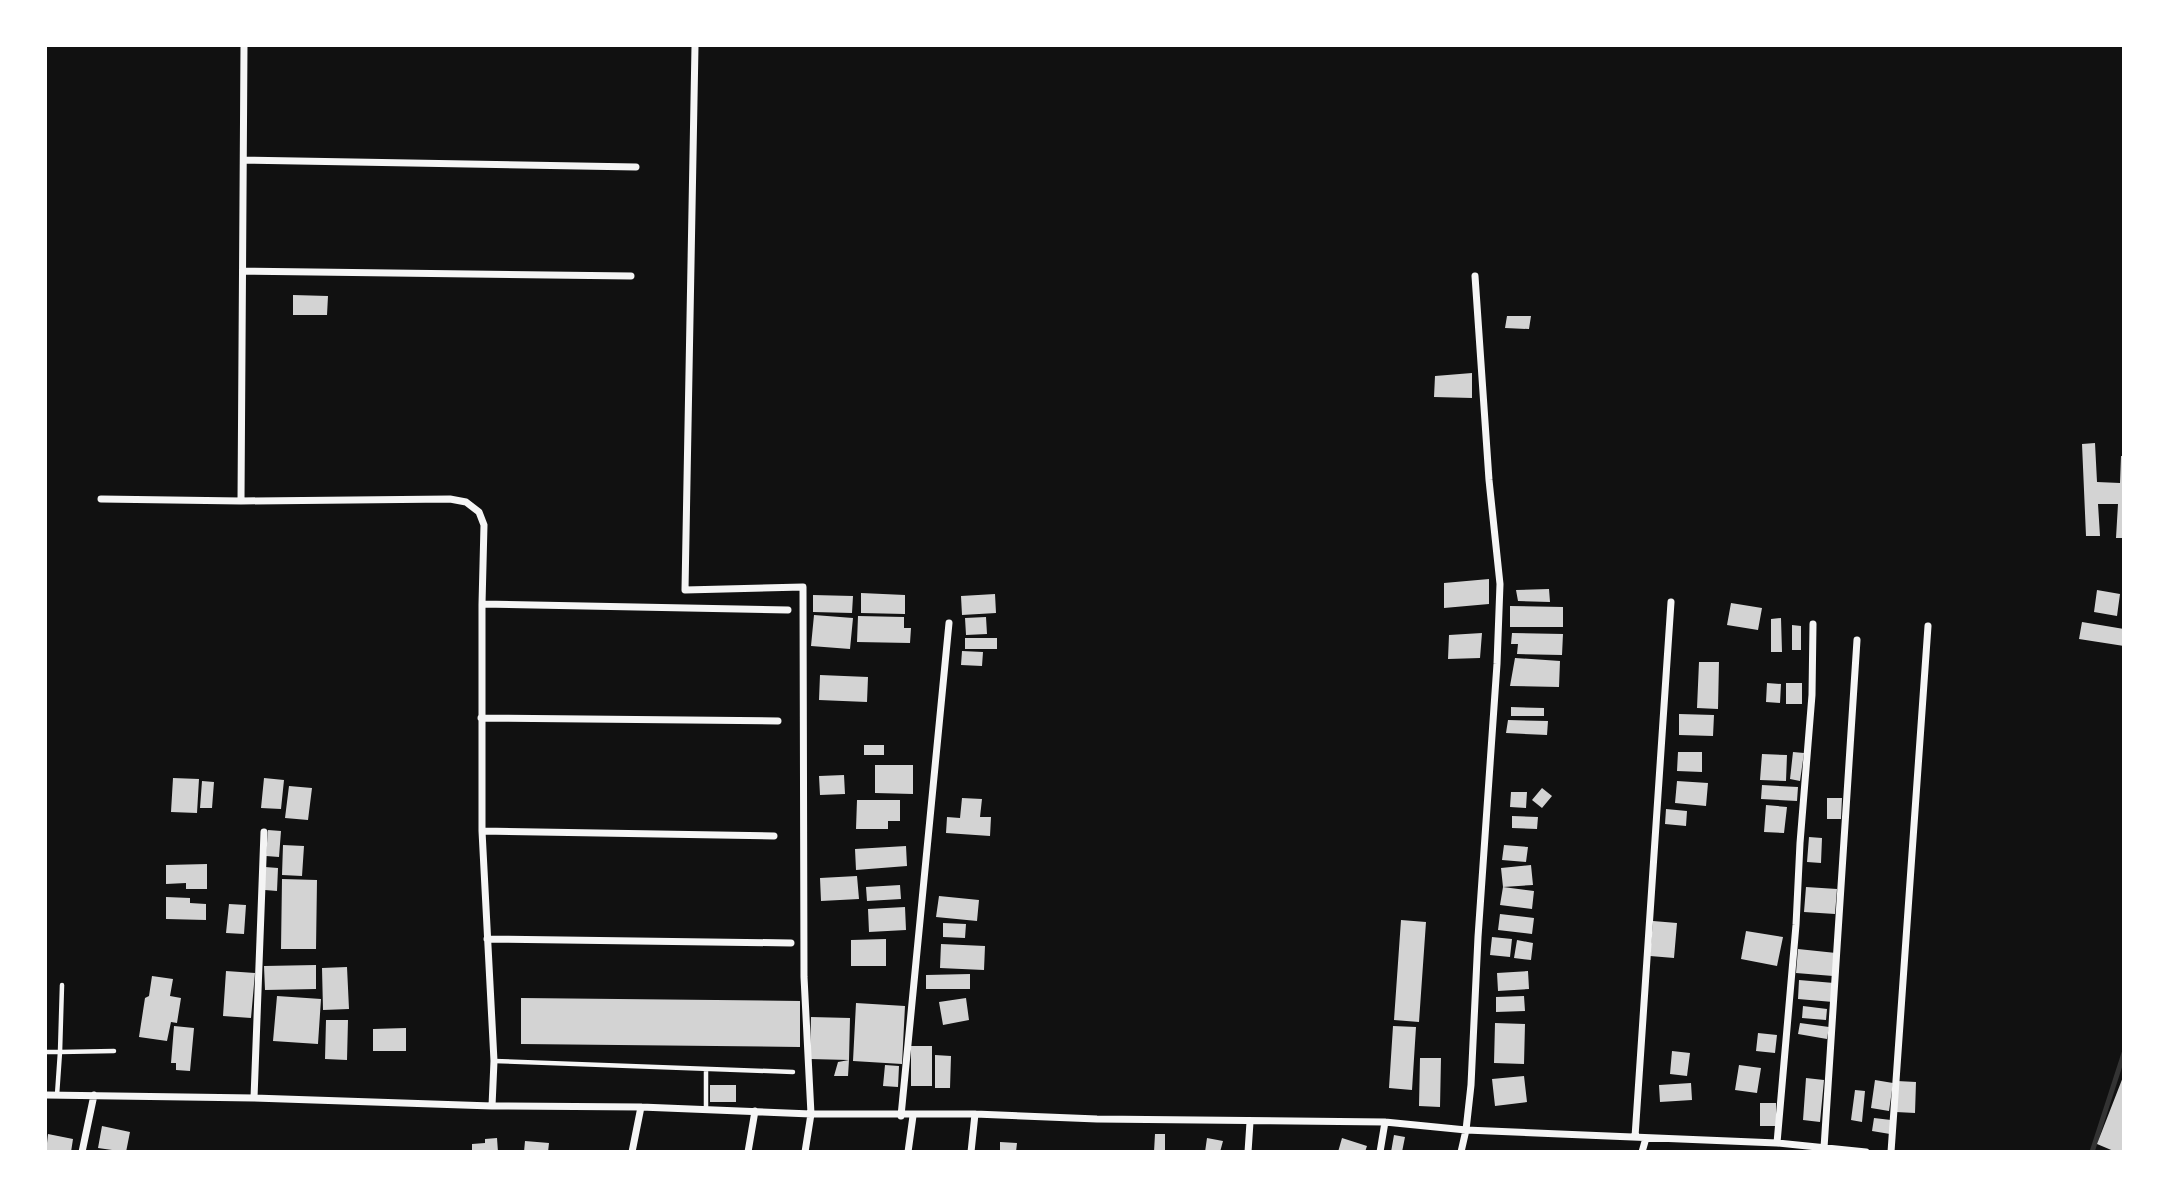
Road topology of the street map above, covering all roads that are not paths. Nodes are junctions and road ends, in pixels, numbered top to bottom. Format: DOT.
graph roads {
  1 [pos="244,46"];
  2 [pos="695,46"];
  3 [pos="244,160"];
  4 [pos="636,167"];
  5 [pos="243,271"];
  6 [pos="631,276"];
  7 [pos="1475,276"];
  8 [pos="101,499"];
  9 [pos="240,501"];
  10 [pos="1671,602"];
  11 [pos="482,604"];
  12 [pos="788,610"];
  13 [pos="949,623"];
  14 [pos="1813,624"];
  15 [pos="1928,626"];
  16 [pos="1857,640"];
  17 [pos="481,718"];
  18 [pos="778,721"];
  19 [pos="482,831"];
  20 [pos="264,832"];
  21 [pos="774,836"];
  22 [pos="487,939"];
  23 [pos="791,943"];
  24 [pos="62,985"];
  25 [pos="114,1051"];
  26 [pos="46,1052"];
  27 [pos="60,1052"];
  28 [pos="494,1061"];
  29 [pos="706,1069"];
  30 [pos="793,1072"];
  31 [pos="46,1095"];
  32 [pos="57,1095"];
  33 [pos="94,1095"];
  34 [pos="254,1098"];
  35 [pos="492,1106"];
  36 [pos="641,1107"];
  37 [pos="706,1110"];
  38 [pos="755,1111"];
  39 [pos="811,1114"];
  40 [pos="975,1114"];
  41 [pos="901,1116"];
  42 [pos="913,1116"];
  43 [pos="1250,1122"];
  44 [pos="1385,1122"];
  45 [pos="1466,1130"];
  46 [pos="1636,1137"];
  47 [pos="1646,1138"];
  48 [pos="1761,1142"];
  49 [pos="1777,1143"];
  50 [pos="1824,1147"];
  51 [pos="82,1152"];
  52 [pos="632,1152"];
  53 [pos="748,1152"];
  54 [pos="805,1152"];
  55 [pos="908,1152"];
  56 [pos="971,1152"];
  57 [pos="1248,1152"];
  58 [pos="1380,1152"];
  59 [pos="1461,1152"];
  60 [pos="1642,1152"];
  61 [pos="1758,1152"];
  62 [pos="1866,1152"];
  63 [pos="1891,1152"];
  1 -- 3 [label="street"];
  2 -- 39 [label="street"];
  3 -- 4 [label="street"];
  3 -- 5 [label="street"];
  5 -- 6 [label="street"];
  5 -- 9 [label="street"];
  7 -- 45 [label="street"];
  8 -- 9 [label="street"];
  9 -- 11 [label="street"];
  10 -- 46 [label="street"];
  11 -- 12 [label="street"];
  11 -- 17 [label="street"];
  13 -- 41 [label="street"];
  14 -- 49 [label="street"];
  15 -- 63 [label="street"];
  16 -- 50 [label="street"];
  17 -- 18 [label="street"];
  17 -- 19 [label="street"];
  19 -- 21 [label="street"];
  19 -- 22 [label="street"];
  20 -- 34 [label="street"];
  22 -- 23 [label="street"];
  22 -- 28 [label="street"];
  24 -- 27 [label="lane"];
  25 -- 27 [label="lane"];
  26 -- 27 [label="lane"];
  27 -- 32 [label="lane"];
  28 -- 29 [label="lane"];
  28 -- 35 [label="street"];
  29 -- 30 [label="lane"];
  29 -- 37 [label="lane"];
  31 -- 32 [label="street"];
  32 -- 33 [label="street"];
  33 -- 34 [label="street"];
  33 -- 51 [label="street"];
  34 -- 35 [label="street"];
  35 -- 36 [label="street"];
  36 -- 37 [label="street"];
  36 -- 52 [label="street"];
  37 -- 38 [label="street"];
  38 -- 39 [label="street"];
  38 -- 53 [label="street"];
  39 -- 41 [label="street"];
  39 -- 54 [label="street"];
  40 -- 42 [label="street"];
  40 -- 43 [label="street"];
  40 -- 56 [label="street"];
  41 -- 42 [label="street"];
  42 -- 55 [label="street"];
  43 -- 44 [label="street"];
  43 -- 57 [label="street"];
  44 -- 45 [label="street"];
  44 -- 58 [label="street"];
  45 -- 46 [label="street"];
  45 -- 59 [label="street"];
  46 -- 47 [label="street"];
  47 -- 48 [label="street"];
  47 -- 60 [label="street"];
  48 -- 49 [label="street"];
  48 -- 61 [label="street"];
  49 -- 50 [label="street"];
  50 -- 62 [label="street"];
}
